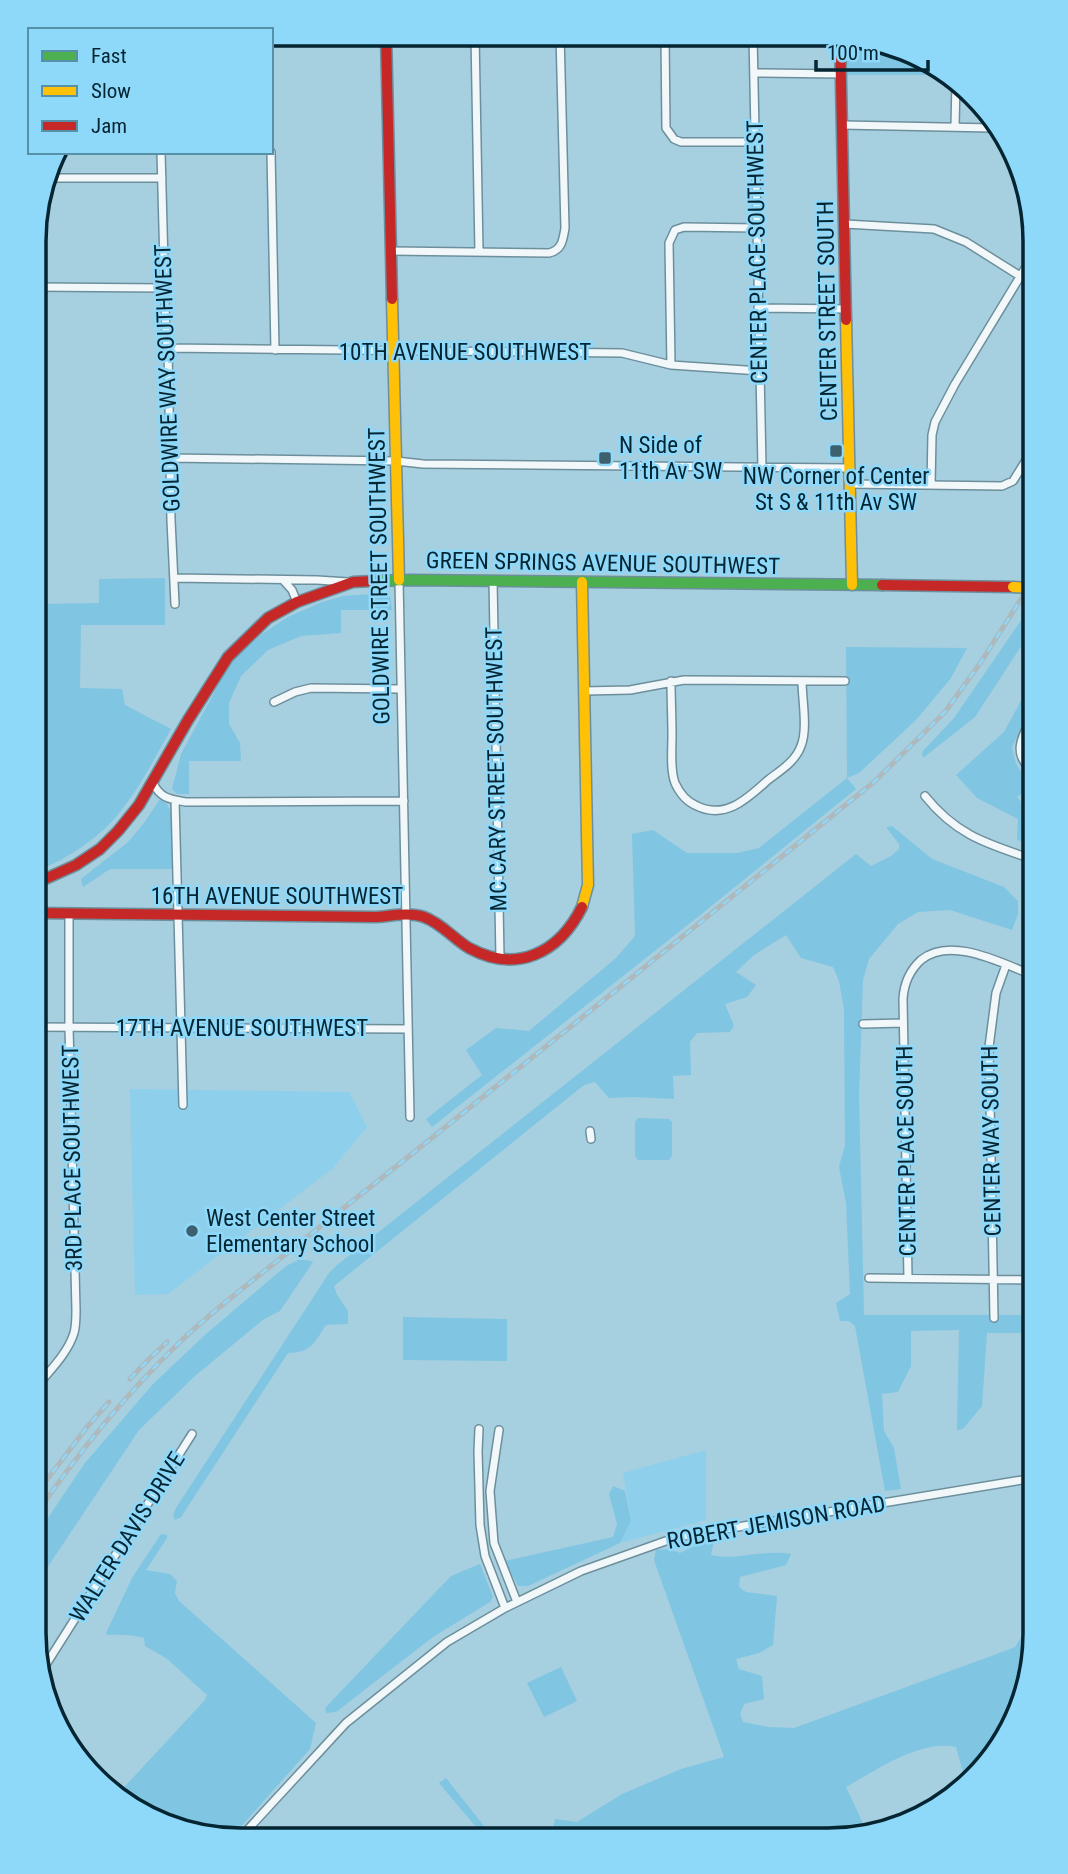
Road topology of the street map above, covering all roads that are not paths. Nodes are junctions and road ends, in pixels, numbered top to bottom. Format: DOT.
graph roads {
  1 [pos="386,46"];
  2 [pos="474,46"];
  3 [pos="560,46"];
  4 [pos="665,46"];
  5 [pos="753,46"];
  6 [pos="841,46"];
  7 [pos="754,73"];
  8 [pos="841,74"];
  9 [pos="956,94"];
  10 [pos="842,125"];
  11 [pos="955,127"];
  12 [pos="987,128"];
  13 [pos="755,142"];
  14 [pos="162,154"];
  15 [pos="271,154"];
  16 [pos="56,178"];
  17 [pos="162,178"];
  18 [pos="845,224"];
  19 [pos="757,228"];
  20 [pos="391,251"];
  21 [pos="479,252"];
  22 [pos="1023,271"];
  23 [pos="1020,276"];
  24 [pos="46,287"];
  25 [pos="164,288"];
  26 [pos="758,308"];
  27 [pos="847,309"];
  28 [pos="168,348"];
  29 [pos="275,350"];
  30 [pos="394,351"];
  31 [pos="671,366"];
  32 [pos="760,371"];
  33 [pos="170,458"];
  34 [pos="396,461"];
  35 [pos="1023,465"];
  36 [pos="761,467"];
  37 [pos="849,468"];
  38 [pos="849,484"];
  39 [pos="931,485"];
  40 [pos="174,578"];
  41 [pos="282,579"];
  42 [pos="399,580"];
  43 [pos="492,580"];
  44 [pos="353,582"];
  45 [pos="582,582"];
  46 [pos="852,585"];
  47 [pos="1023,587"];
  48 [pos="296,601"];
  49 [pos="176,604"];
  50 [pos="671,681"];
  51 [pos="802,681"];
  52 [pos="845,681"];
  53 [pos="401,689"];
  54 [pos="584,691"];
  55 [pos="274,702"];
  56 [pos="1023,737"];
  57 [pos="1023,759"];
  58 [pos="153,783"];
  59 [pos="925,796"];
  60 [pos="175,800"];
  61 [pos="404,801"];
  62 [pos="1023,855"];
  63 [pos="46,879"];
  64 [pos="46,914"];
  65 [pos="69,914"];
  66 [pos="178,915"];
  67 [pos="406,916"];
  68 [pos="500,958"];
  69 [pos="1006,965"];
  70 [pos="1022,971"];
  71 [pos="903,1023"];
  72 [pos="863,1024"];
  73 [pos="46,1027"];
  74 [pos="69,1027"];
  75 [pos="181,1028"];
  76 [pos="408,1029"];
  77 [pos="183,1105"];
  78 [pos="410,1117"];
  79 [pos="869,1278"];
  80 [pos="908,1278"];
  81 [pos="993,1279"];
  82 [pos="1022,1280"];
  83 [pos="994,1318"];
  84 [pos="46,1375"];
  85 [pos="479,1429"];
  86 [pos="499,1430"];
  87 [pos="192,1434"];
  88 [pos="1022,1480"];
  89 [pos="517,1602"];
  90 [pos="505,1608"];
  91 [pos="48,1662"];
  92 [pos="249,1828"];
  1 -- 20 [label="street, GOLDWIRE STREET SOUTHWEST"];
  2 -- 21 [label="street"];
  3 -- 21 [label="street"];
  4 -- 13 [label="street"];
  5 -- 7 [label="street, CENTER PLACE SOUTHWEST"];
  6 -- 8 [label="street, CENTER STREET SOUTH"];
  7 -- 8 [label="street"];
  7 -- 13 [label="street, CENTER PLACE SOUTHWEST"];
  8 -- 10 [label="street, CENTER STREET SOUTH"];
  9 -- 11 [label="street"];
  10 -- 11 [label="street"];
  10 -- 18 [label="street, CENTER STREET SOUTH"];
  11 -- 12 [label="street"];
  13 -- 19 [label="street, CENTER PLACE SOUTHWEST"];
  14 -- 17 [label="street, GOLDWIRE WAY SOUTHWEST"];
  15 -- 29 [label="street"];
  16 -- 17 [label="street"];
  17 -- 25 [label="street, GOLDWIRE WAY SOUTHWEST"];
  18 -- 23 [label="street"];
  18 -- 27 [label="street, CENTER STREET SOUTH"];
  19 -- 26 [label="street, CENTER PLACE SOUTHWEST"];
  19 -- 31 [label="street"];
  20 -- 21 [label="street"];
  20 -- 30 [label="street, GOLDWIRE STREET SOUTHWEST"];
  22 -- 23 [label="street"];
  23 -- 39 [label="street"];
  24 -- 25 [label="street"];
  25 -- 28 [label="street, GOLDWIRE WAY SOUTHWEST"];
  26 -- 27 [label="street"];
  26 -- 32 [label="street, CENTER PLACE SOUTHWEST"];
  27 -- 37 [label="street, CENTER STREET SOUTH"];
  28 -- 29 [label="street, 10TH AVENUE SOUTHWEST"];
  28 -- 33 [label="street, GOLDWIRE WAY SOUTHWEST"];
  29 -- 30 [label="street, 10TH AVENUE SOUTHWEST"];
  30 -- 31 [label="street, 10TH AVENUE SOUTHWEST"];
  30 -- 34 [label="street, GOLDWIRE STREET SOUTHWEST"];
  31 -- 32 [label="street, 10TH AVENUE SOUTHWEST"];
  32 -- 36 [label="street, CENTER PLACE SOUTHWEST"];
  33 -- 34 [label="street"];
  33 -- 40 [label="street, GOLDWIRE WAY SOUTHWEST"];
  34 -- 36 [label="street"];
  34 -- 42 [label="street, GOLDWIRE STREET SOUTHWEST"];
  35 -- 39 [label="street"];
  36 -- 37 [label="street"];
  37 -- 38 [label="street, CENTER STREET SOUTH"];
  38 -- 39 [label="street"];
  38 -- 46 [label="street, CENTER STREET SOUTH"];
  40 -- 41 [label="street, GREEN SPRINGS AVENUE SOUTHWEST"];
  40 -- 49 [label="street, GOLDWIRE WAY SOUTHWEST"];
  41 -- 44 [label="street, GREEN SPRINGS AVENUE SOUTHWEST"];
  41 -- 48 [label="street"];
  42 -- 43 [label="street, GREEN SPRINGS AVENUE SOUTHWEST"];
  42 -- 44 [label="street, GREEN SPRINGS AVENUE SOUTHWEST"];
  42 -- 53 [label="street, GOLDWIRE STREET SOUTHWEST"];
  43 -- 45 [label="street, GREEN SPRINGS AVENUE SOUTHWEST"];
  43 -- 68 [label="street, MC CARY STREET SOUTHWEST"];
  44 -- 48 [label="street, GREEN SPRINGS AVENUE SOUTHWEST"];
  45 -- 46 [label="street, GREEN SPRINGS AVENUE SOUTHWEST"];
  45 -- 54 [label="street, 16TH AVENUE SOUTHWEST"];
  46 -- 47 [label="street, GREEN SPRINGS AVENUE SOUTHWEST, bridge"];
  48 -- 58 [label="street, GREEN SPRINGS AVENUE SOUTHWEST"];
  50 -- 51 [label="street"];
  50 -- 51 [label="street"];
  50 -- 54 [label="street"];
  51 -- 52 [label="street"];
  53 -- 55 [label="street"];
  53 -- 61 [label="street, GOLDWIRE STREET SOUTHWEST"];
  54 -- 68 [label="street, 16TH AVENUE SOUTHWEST"];
  56 -- 57 [label="street"];
  58 -- 60 [label="street"];
  58 -- 63 [label="street, GREEN SPRINGS AVENUE SOUTHWEST"];
  59 -- 62 [label="street"];
  60 -- 61 [label="street"];
  60 -- 66 [label="street"];
  61 -- 67 [label="street, GOLDWIRE STREET SOUTHWEST"];
  64 -- 65 [label="street, 16TH AVENUE SOUTHWEST"];
  65 -- 66 [label="street, 16TH AVENUE SOUTHWEST"];
  65 -- 74 [label="street, 3RD PLACE SOUTHWEST"];
  66 -- 67 [label="street, 16TH AVENUE SOUTHWEST"];
  66 -- 75 [label="street"];
  67 -- 68 [label="street, 16TH AVENUE SOUTHWEST"];
  67 -- 76 [label="street, GOLDWIRE STREET SOUTHWEST"];
  69 -- 70 [label="street, CENTER PLACE SOUTH"];
  69 -- 71 [label="street, CENTER PLACE SOUTH"];
  69 -- 81 [label="street, CENTER WAY SOUTH"];
  71 -- 72 [label="street"];
  71 -- 80 [label="street, CENTER PLACE SOUTH"];
  73 -- 74 [label="street, 17TH AVENUE SOUTHWEST"];
  74 -- 75 [label="street, 17TH AVENUE SOUTHWEST"];
  74 -- 84 [label="street, 3RD PLACE SOUTHWEST"];
  75 -- 76 [label="street, 17TH AVENUE SOUTHWEST"];
  75 -- 77 [label="street"];
  76 -- 78 [label="street, GOLDWIRE STREET SOUTHWEST"];
  79 -- 80 [label="street"];
  80 -- 81 [label="street"];
  81 -- 82 [label="street"];
  81 -- 83 [label="street, CENTER WAY SOUTH"];
  85 -- 90 [label="street"];
  86 -- 89 [label="street"];
  87 -- 91 [label="street, WALTER DAVIS DRIVE"];
  88 -- 89 [label="street, ROBERT JEMISON ROAD"];
  89 -- 90 [label="street, ROBERT JEMISON ROAD"];
  90 -- 92 [label="street, ROBERT JEMISON ROAD"];
}
